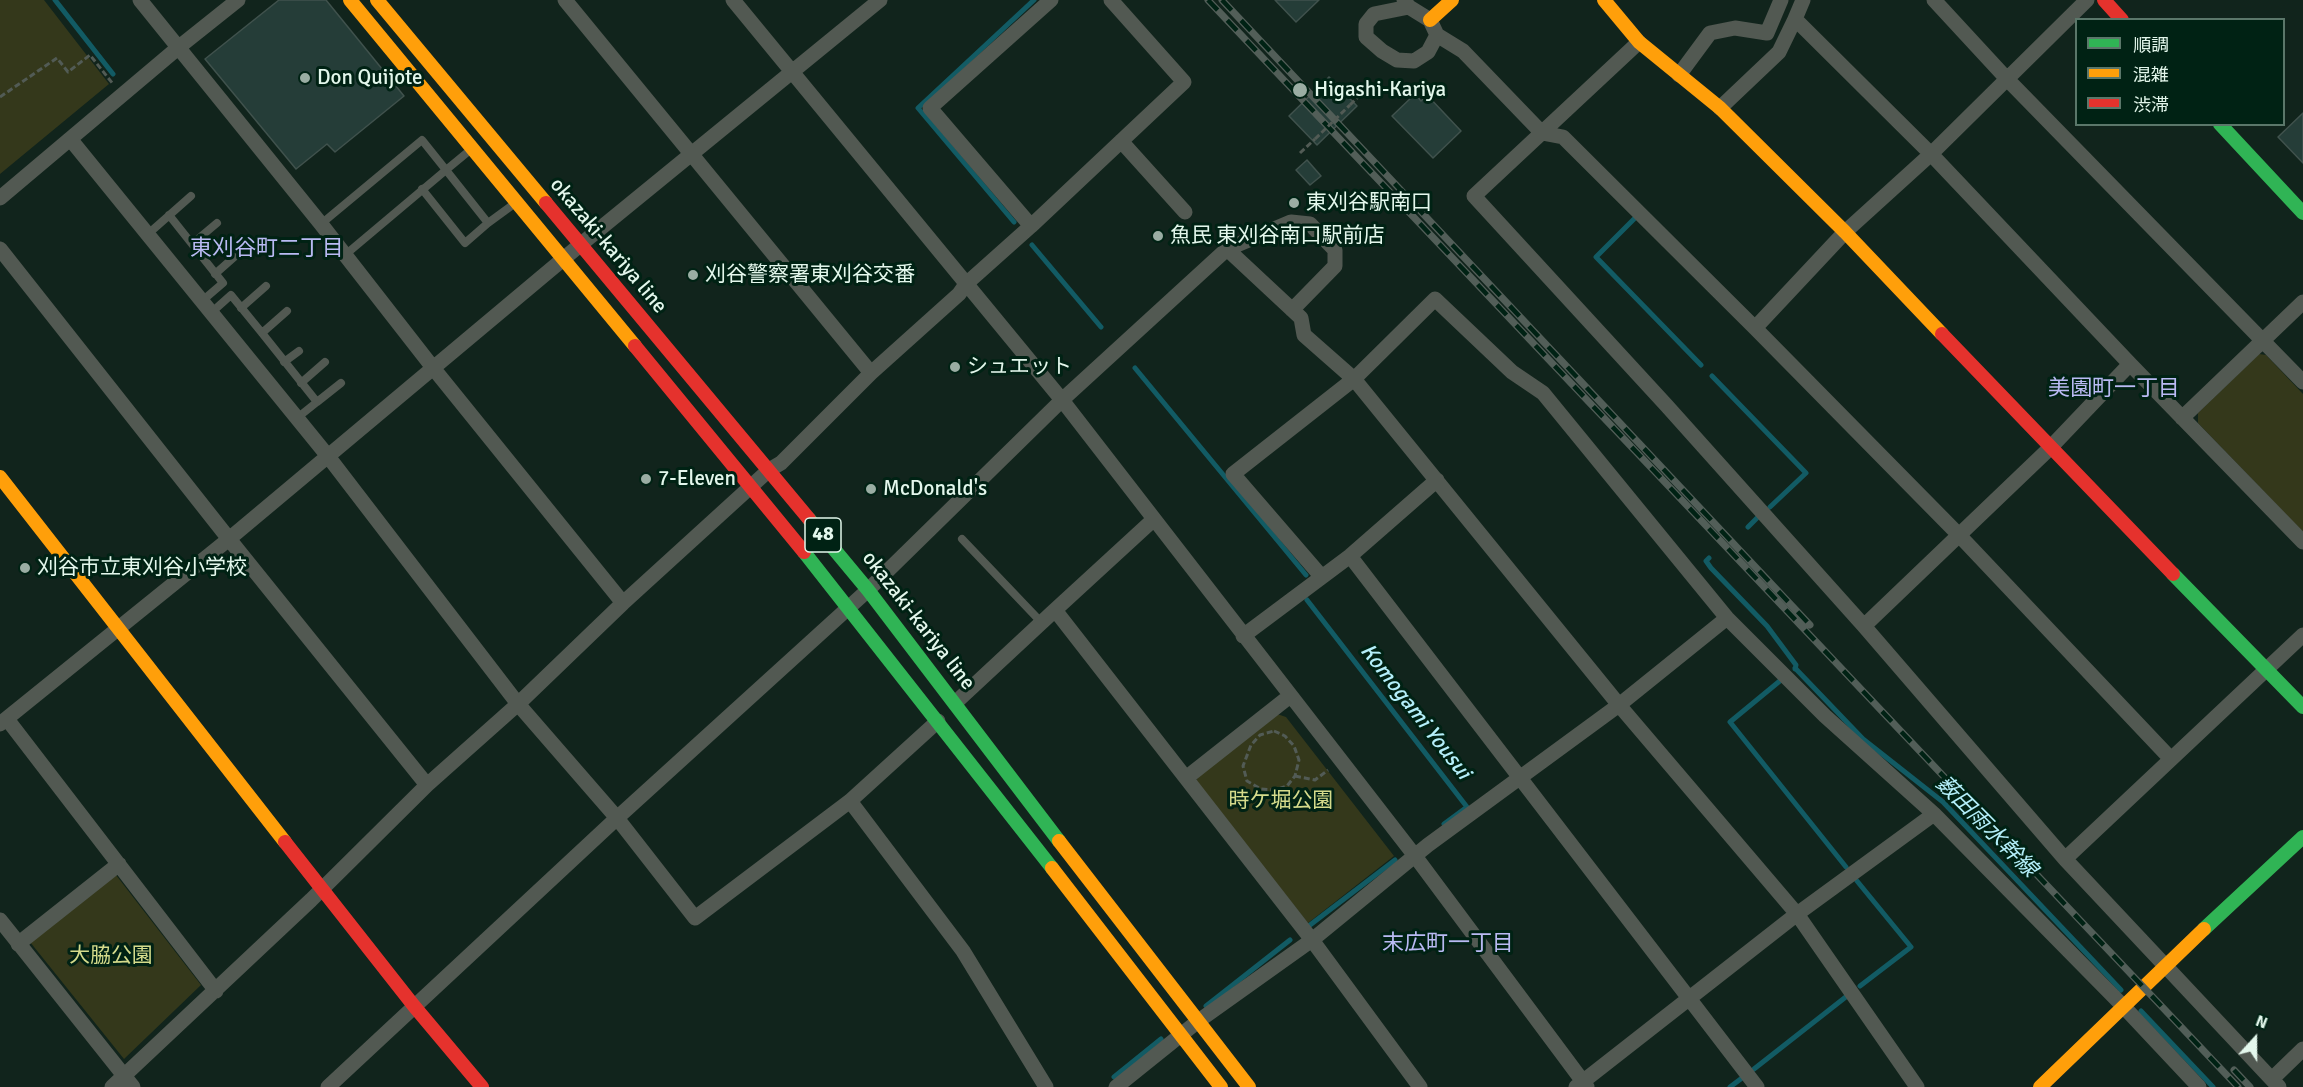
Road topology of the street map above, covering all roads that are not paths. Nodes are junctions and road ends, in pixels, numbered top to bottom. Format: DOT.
graph roads {
  1 [pos="140,0"];
  2 [pos="238,0"];
  3 [pos="350,0"];
  4 [pos="376,0"];
  5 [pos="565,0"];
  6 [pos="733,0"];
  7 [pos="880,0"];
  8 [pos="1051,0"];
  9 [pos="1111,0"];
  10 [pos="1452,0"];
  11 [pos="1604,0"];
  12 [pos="1781,0"];
  13 [pos="1803,0"];
  14 [pos="1934,0"];
  15 [pos="2086,0"];
  16 [pos="2104,0"];
  17 [pos="1407,3"];
  18 [pos="2120,18"];
  19 [pos="1795,19"];
  20 [pos="1430,20"];
  21 [pos="1437,35"];
  22 [pos="1639,42"];
  23 [pos="179,47"];
  24 [pos="793,73"];
  25 [pos="1679,75"];
  26 [pos="2007,79"];
  27 [pos="1720,108"];
  28 [pos="2222,126"];
  29 [pos="1542,133"];
  30 [pos="71,140"];
  31 [pos="1121,141"];
  32 [pos="473,148"];
  33 [pos="693,153"];
  34 [pos="1931,154"];
  35 [pos="446,170"];
  36 [pos="422,189"];
  37 [pos="191,195"];
  38 [pos="0,198"];
  39 [pos="517,201"];
  40 [pos="1185,213"];
  41 [pos="2303,213"];
  42 [pos="169,215"];
  43 [pos="217,223"];
  44 [pos="488,223"];
  45 [pos="321,224"];
  46 [pos="1031,226"];
  47 [pos="1845,232"];
  48 [pos="148,234"];
  49 [pos="192,244"];
  50 [pos="580,245"];
  51 [pos="0,249"];
  52 [pos="1227,249"];
  53 [pos="242,251"];
  54 [pos="345,255"];
  55 [pos="564,260"];
  56 [pos="215,274"];
  57 [pos="966,284"];
  58 [pos="266,286"];
  59 [pos="2303,302"];
  60 [pos="207,306"];
  61 [pos="241,308"];
  62 [pos="1292,310"];
  63 [pos="287,311"];
  64 [pos="1755,328"];
  65 [pos="262,333"];
  66 [pos="2263,340"];
  67 [pos="299,351"];
  68 [pos="284,362"];
  69 [pos="325,362"];
  70 [pos="2130,364"];
  71 [pos="434,369"];
  72 [pos="871,372"];
  73 [pos="1354,379"];
  74 [pos="341,382"];
  75 [pos="2303,382"];
  76 [pos="301,383"];
  77 [pos="1062,400"];
  78 [pos="316,402"];
  79 [pos="2182,418"];
  80 [pos="297,419"];
  81 [pos="2050,448"];
  82 [pos="327,455"];
  83 [pos="769,470"];
  84 [pos="0,477"];
  85 [pos="1437,480"];
  86 [pos="752,487"];
  87 [pos="1153,519"];
  88 [pos="1958,534"];
  89 [pos="962,538"];
  90 [pos="228,539"];
  91 [pos="2303,542"];
  92 [pos="1350,556"];
  93 [pos="1321,576"];
  94 [pos="868,590"];
  95 [pos="623,603"];
  96 [pos="848,608"];
  97 [pos="1055,610"];
  98 [pos="1727,618"];
  99 [pos="1042,623"];
  100 [pos="1864,626"];
  101 [pos="118,627"];
  102 [pos="2303,635"];
  103 [pos="1244,636"];
  104 [pos="2267,669"];
  105 [pos="1290,696"];
  106 [pos="955,703"];
  107 [pos="518,704"];
  108 [pos="1619,705"];
  109 [pos="2303,707"];
  110 [pos="4,721"];
  111 [pos="938,721"];
  112 [pos="2171,759"];
  113 [pos="1186,778"];
  114 [pos="1520,778"];
  115 [pos="427,785"];
  116 [pos="850,801"];
  117 [pos="1934,814"];
  118 [pos="617,818"];
  119 [pos="2303,837"];
  120 [pos="1415,856"];
  121 [pos="2065,859"];
  122 [pos="119,864"];
  123 [pos="322,888"];
  124 [pos="1797,914"];
  125 [pos="0,920"];
  126 [pos="1312,940"];
  127 [pos="18,944"];
  128 [pos="2165,965"];
  129 [pos="216,991"];
  130 [pos="1689,1000"];
  131 [pos="414,1006"];
  132 [pos="2124,1007"];
  133 [pos="1197,1022"];
  134 [pos="1181,1037"];
  135 [pos="2303,1049"];
  136 [pos="123,1083"];
  137 [pos="2275,1083"];
  138 [pos="1582,1085"];
  139 [pos="2046,1085"];
  140 [pos="328,1087"];
  141 [pos="482,1087"];
  142 [pos="1046,1087"];
  143 [pos="1116,1087"];
  144 [pos="1221,1087"];
  145 [pos="1249,1087"];
  146 [pos="1420,1087"];
  147 [pos="1757,1087"];
  148 [pos="1917,1087"];
  149 [pos="2199,1087"];
  1 -- 23 [label="street"];
  2 -- 23 [label="street"];
  3 -- 32 [label="main road, okazaki-kariya line / 48"];
  4 -- 50 [label="main road, okazaki-kariya line / 48"];
  5 -- 33 [label="street"];
  6 -- 24 [label="street"];
  7 -- 24 [label="street"];
  8 -- 46 [label="street"];
  9 -- 31 [label="street"];
  10 -- 20 [label="main road"];
  11 -- 22 [label="main road"];
  12 -- 25 [label="street"];
  13 -- 19 [label="street"];
  14 -- 26 [label="street"];
  15 -- 26 [label="street"];
  16 -- 18 [label="main road"];
  17 -- 20 [label="street"];
  17 -- 21 [label="street"];
  19 -- 27 [label="street"];
  19 -- 34 [label="street"];
  20 -- 21 [label="street"];
  21 -- 29 [label="street"];
  22 -- 25 [label="main road"];
  22 -- 29 [label="street"];
  23 -- 30 [label="street"];
  23 -- 45 [label="street"];
  24 -- 33 [label="street"];
  24 -- 57 [label="street"];
  25 -- 27 [label="main road"];
  26 -- 34 [label="street"];
  26 -- 66 [label="street"];
  27 -- 47 [label="main road"];
  28 -- 41 [label="main road"];
  29 -- 64 [label="street"];
  29 -- 100 [label="street"];
  30 -- 38 [label="street"];
  30 -- 48 [label="street"];
  31 -- 40 [label="street"];
  31 -- 46 [label="street"];
  32 -- 35 [label="lane"];
  32 -- 39 [label="main road, okazaki-kariya line / 48"];
  33 -- 50 [label="street"];
  33 -- 72 [label="street"];
  34 -- 47 [label="street"];
  34 -- 70 [label="street"];
  35 -- 36 [label="lane"];
  35 -- 44 [label="lane"];
  35 -- 45 [label="lane"];
  36 -- 44 [label="lane"];
  36 -- 54 [label="lane"];
  37 -- 42 [label="lane"];
  39 -- 44 [label="lane"];
  39 -- 55 [label="main road, okazaki-kariya line / 48"];
  42 -- 48 [label="lane"];
  42 -- 49 [label="lane"];
  43 -- 49 [label="lane"];
  45 -- 54 [label="street"];
  46 -- 57 [label="street"];
  47 -- 64 [label="street"];
  47 -- 81 [label="main road"];
  48 -- 60 [label="street"];
  49 -- 56 [label="lane"];
  50 -- 55 [label="street"];
  50 -- 83 [label="main road, okazaki-kariya line / 48"];
  51 -- 90 [label="street"];
  52 -- 62 [label="street"];
  52 -- 62 [label="street"];
  52 -- 77 [label="street"];
  53 -- 56 [label="lane"];
  54 -- 71 [label="street"];
  55 -- 71 [label="street"];
  55 -- 86 [label="main road, okazaki-kariya line / 48"];
  56 -- 60 [label="lane"];
  57 -- 72 [label="street"];
  57 -- 77 [label="street"];
  58 -- 61 [label="lane"];
  59 -- 66 [label="street"];
  60 -- 61 [label="lane"];
  60 -- 80 [label="street"];
  61 -- 65 [label="lane"];
  62 -- 73 [label="street"];
  63 -- 65 [label="lane"];
  64 -- 88 [label="street"];
  65 -- 68 [label="lane"];
  66 -- 75 [label="street"];
  66 -- 79 [label="street"];
  67 -- 68 [label="lane"];
  68 -- 76 [label="lane"];
  69 -- 76 [label="lane"];
  70 -- 79 [label="street"];
  70 -- 81 [label="street"];
  71 -- 82 [label="street"];
  71 -- 95 [label="street"];
  72 -- 83 [label="street"];
  73 -- 85 [label="street"];
  73 -- 93 [label="street"];
  73 -- 98 [label="street"];
  74 -- 78 [label="lane"];
  76 -- 78 [label="lane"];
  77 -- 87 [label="street"];
  77 -- 94 [label="street"];
  78 -- 80 [label="lane"];
  79 -- 91 [label="street"];
  80 -- 82 [label="street"];
  81 -- 88 [label="street"];
  81 -- 104 [label="main road"];
  82 -- 90 [label="street"];
  82 -- 107 [label="street"];
  83 -- 86 [label="street"];
  83 -- 94 [label="main road, okazaki-kariya line / 48"];
  84 -- 101 [label="main road"];
  85 -- 92 [label="street"];
  85 -- 108 [label="street"];
  86 -- 95 [label="street"];
  86 -- 96 [label="main road, okazaki-kariya line / 48"];
  87 -- 97 [label="street"];
  87 -- 103 [label="street"];
  88 -- 100 [label="street"];
  88 -- 112 [label="street"];
  89 -- 99 [label="lane"];
  90 -- 101 [label="street"];
  90 -- 115 [label="street"];
  92 -- 93 [label="street"];
  92 -- 114 [label="street"];
  93 -- 103 [label="street"];
  94 -- 96 [label="street"];
  94 -- 106 [label="main road, okazaki-kariya line / 48"];
  95 -- 107 [label="street"];
  96 -- 111 [label="main road, okazaki-kariya line / 48"];
  96 -- 118 [label="street"];
  97 -- 99 [label="street"];
  97 -- 113 [label="street"];
  98 -- 108 [label="street"];
  98 -- 117 [label="street"];
  99 -- 106 [label="street"];
  100 -- 121 [label="street"];
  101 -- 110 [label="street"];
  101 -- 123 [label="main road"];
  102 -- 104 [label="street"];
  103 -- 105 [label="street"];
  104 -- 109 [label="main road"];
  104 -- 112 [label="street"];
  105 -- 113 [label="street"];
  105 -- 120 [label="street"];
  106 -- 133 [label="main road, okazaki-kariya line / 48"];
  107 -- 115 [label="street"];
  107 -- 118 [label="street"];
  108 -- 114 [label="street"];
  108 -- 124 [label="street"];
  110 -- 122 [label="street"];
  111 -- 116 [label="street"];
  111 -- 134 [label="main road, okazaki-kariya line / 48"];
  112 -- 121 [label="street"];
  113 -- 126 [label="street"];
  114 -- 120 [label="street"];
  114 -- 130 [label="street"];
  115 -- 123 [label="street"];
  116 -- 118 [label="street"];
  116 -- 142 [label="street"];
  117 -- 124 [label="street"];
  117 -- 132 [label="street"];
  118 -- 131 [label="street"];
  119 -- 128 [label="main road"];
  120 -- 126 [label="street"];
  120 -- 138 [label="street"];
  121 -- 128 [label="street"];
  122 -- 127 [label="street"];
  122 -- 129 [label="street"];
  123 -- 129 [label="street"];
  123 -- 131 [label="main road"];
  124 -- 130 [label="street"];
  124 -- 148 [label="street"];
  125 -- 127 [label="street"];
  126 -- 133 [label="street"];
  126 -- 146 [label="street"];
  127 -- 136 [label="street"];
  128 -- 132 [label="main road"];
  128 -- 137 [label="street"];
  129 -- 136 [label="street"];
  130 -- 138 [label="street"];
  130 -- 147 [label="street"];
  131 -- 140 [label="street"];
  131 -- 141 [label="main road"];
  132 -- 139 [label="main road"];
  132 -- 149 [label="street"];
  133 -- 134 [label="street"];
  133 -- 145 [label="main road, okazaki-kariya line / 48"];
  134 -- 143 [label="street"];
  134 -- 144 [label="main road, okazaki-kariya line / 48"];
  135 -- 137 [label="street"];
}
